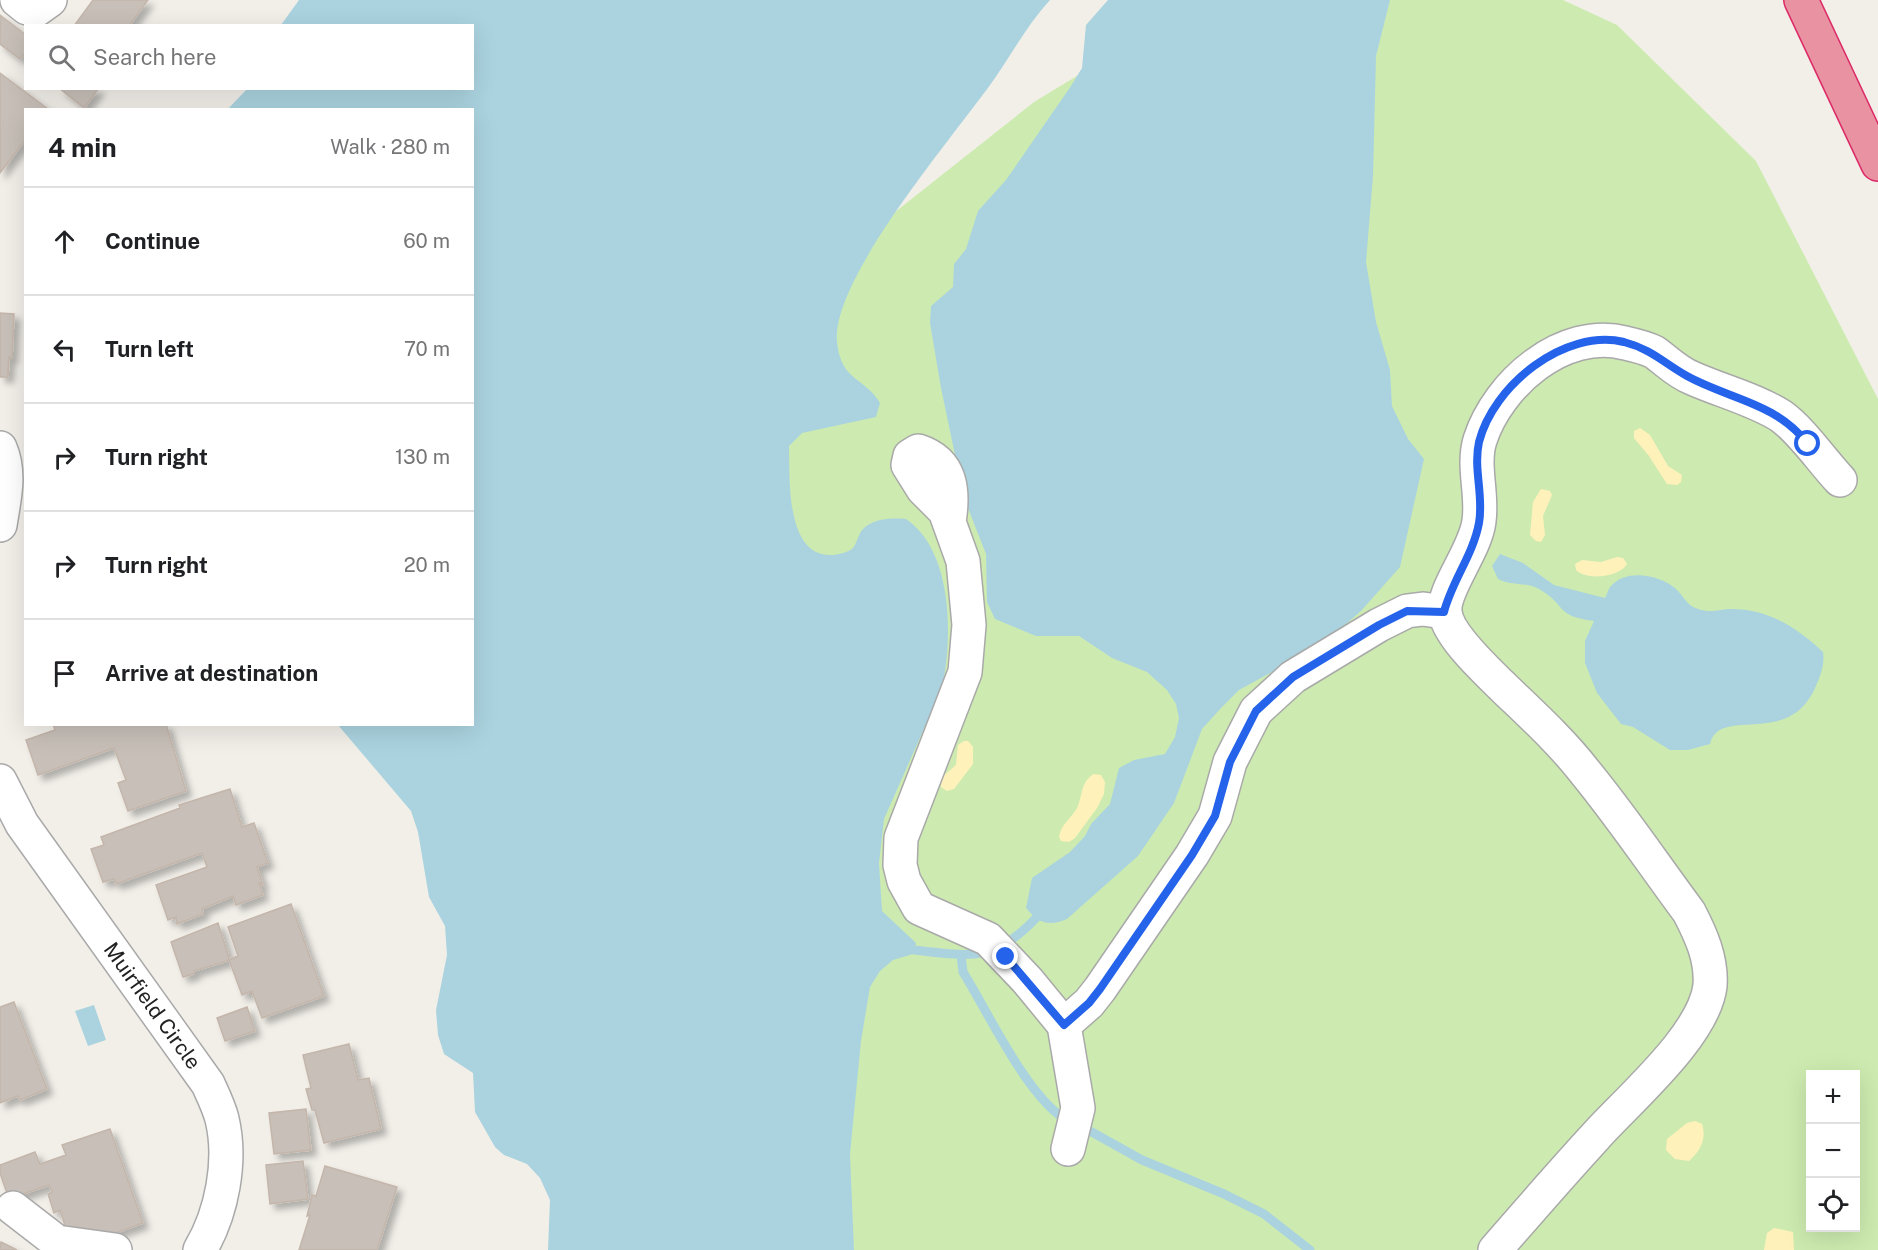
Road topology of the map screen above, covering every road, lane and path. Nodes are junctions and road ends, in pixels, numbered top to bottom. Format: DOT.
graph roads {
  1 [pos="18,0"];
  2 [pos="50,0"];
  3 [pos="1801,0"];
  4 [pos="1878,164"];
  5 [pos="0,448"];
  6 [pos="1840,480"];
  7 [pos="950,522"];
  8 [pos="0,525"];
  9 [pos="1444,612"];
  10 [pos="0,781"];
  11 [pos="1064,1025"];
  12 [pos="1073,1131"];
  13 [pos="13,1208"];
  14 [pos="114,1250"];
  15 [pos="200,1250"];
  16 [pos="1495,1250"];
  1 -- 2 [label="street"];
  3 -- 4 [label="highway"];
  5 -- 8 [label="street"];
  6 -- 9 [label="street"];
  7 -- 11 [label="street"];
  9 -- 11 [label="street"];
  9 -- 16 [label="street"];
  10 -- 15 [label="street, Muirfield Circle"];
  11 -- 12 [label="street"];
  13 -- 14 [label="street"];
}
